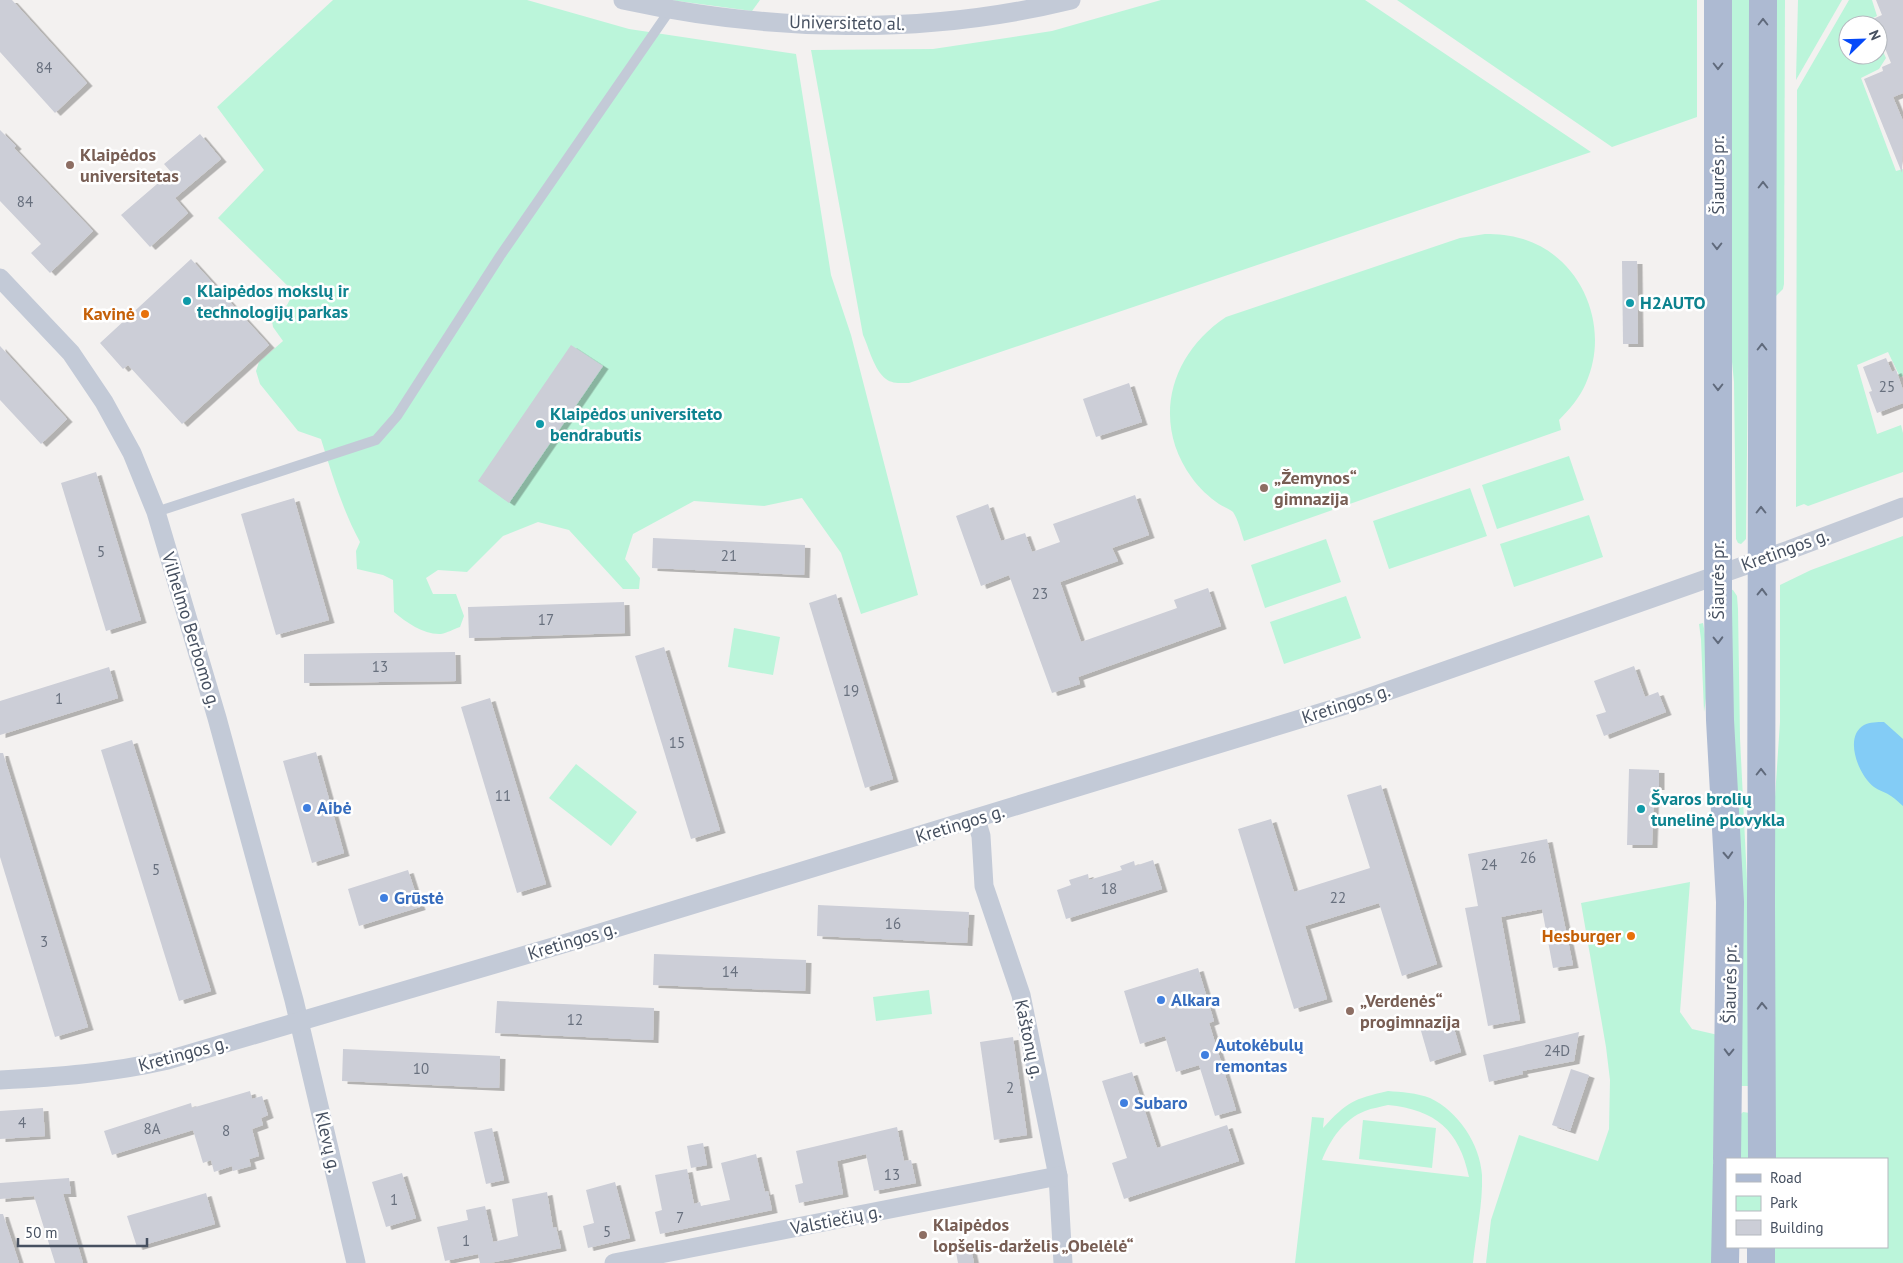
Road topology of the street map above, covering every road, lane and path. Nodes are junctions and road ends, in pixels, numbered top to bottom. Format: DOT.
graph roads {
  1 [pos="623,0"];
  2 [pos="1071,0"];
  3 [pos="1718,0"];
  4 [pos="1763,0"];
  5 [pos="670,10"];
  6 [pos="0,278"];
  7 [pos="1903,507"];
  8 [pos="156,512"];
  9 [pos="1763,559"];
  10 [pos="1718,574"];
  11 [pos="976,819"];
  12 [pos="300,1021"];
  13 [pos="0,1080"];
  14 [pos="1728,1106"];
  15 [pos="1763,1112"];
  16 [pos="1727,1158"];
  17 [pos="1762,1158"];
  18 [pos="1058,1176"];
  19 [pos="1726,1214"];
  20 [pos="1762,1248"];
  21 [pos="356,1263"];
  22 [pos="614,1263"];
  23 [pos="1063,1263"];
  24 [pos="1725,1263"];
  25 [pos="1761,1263"];
  1 -- 5 [label="street, Universiteto al."];
  2 -- 5 [label="street, Universiteto al."];
  3 -- 10 [label="main road, Šiaurės pr., one-way"];
  9 -- 4 [label="main road, Šiaurės pr., one-way"];
  5 -- 8 [label="lane"];
  6 -- 8 [label="street, Vilhelmo Berbomo g."];
  7 -- 9 [label="street, Kretingos g."];
  8 -- 12 [label="street, Vilhelmo Berbomo g."];
  9 -- 10 [label="street, Kretingos g."];
  15 -- 9 [label="main road, Šiaurės pr., one-way"];
  10 -- 11 [label="street, Kretingos g."];
  10 -- 14 [label="main road, Šiaurės pr., one-way"];
  11 -- 12 [label="street, Kretingos g."];
  11 -- 18 [label="street, Kaštonų g."];
  12 -- 13 [label="street, Kretingos g."];
  12 -- 21 [label="street, Klevų g."];
  14 -- 15 [label="main road"];
  14 -- 16 [label="main road, Šiaurės pr."];
  15 -- 17 [label="main road, Šiaurės pr."];
  18 -- 22 [label="street, Valstiečių g."];
  18 -- 23 [label="street, Kaštonų g."];
  19 -- 24 [label="main road"];
  20 -- 25 [label="main road"];
}
